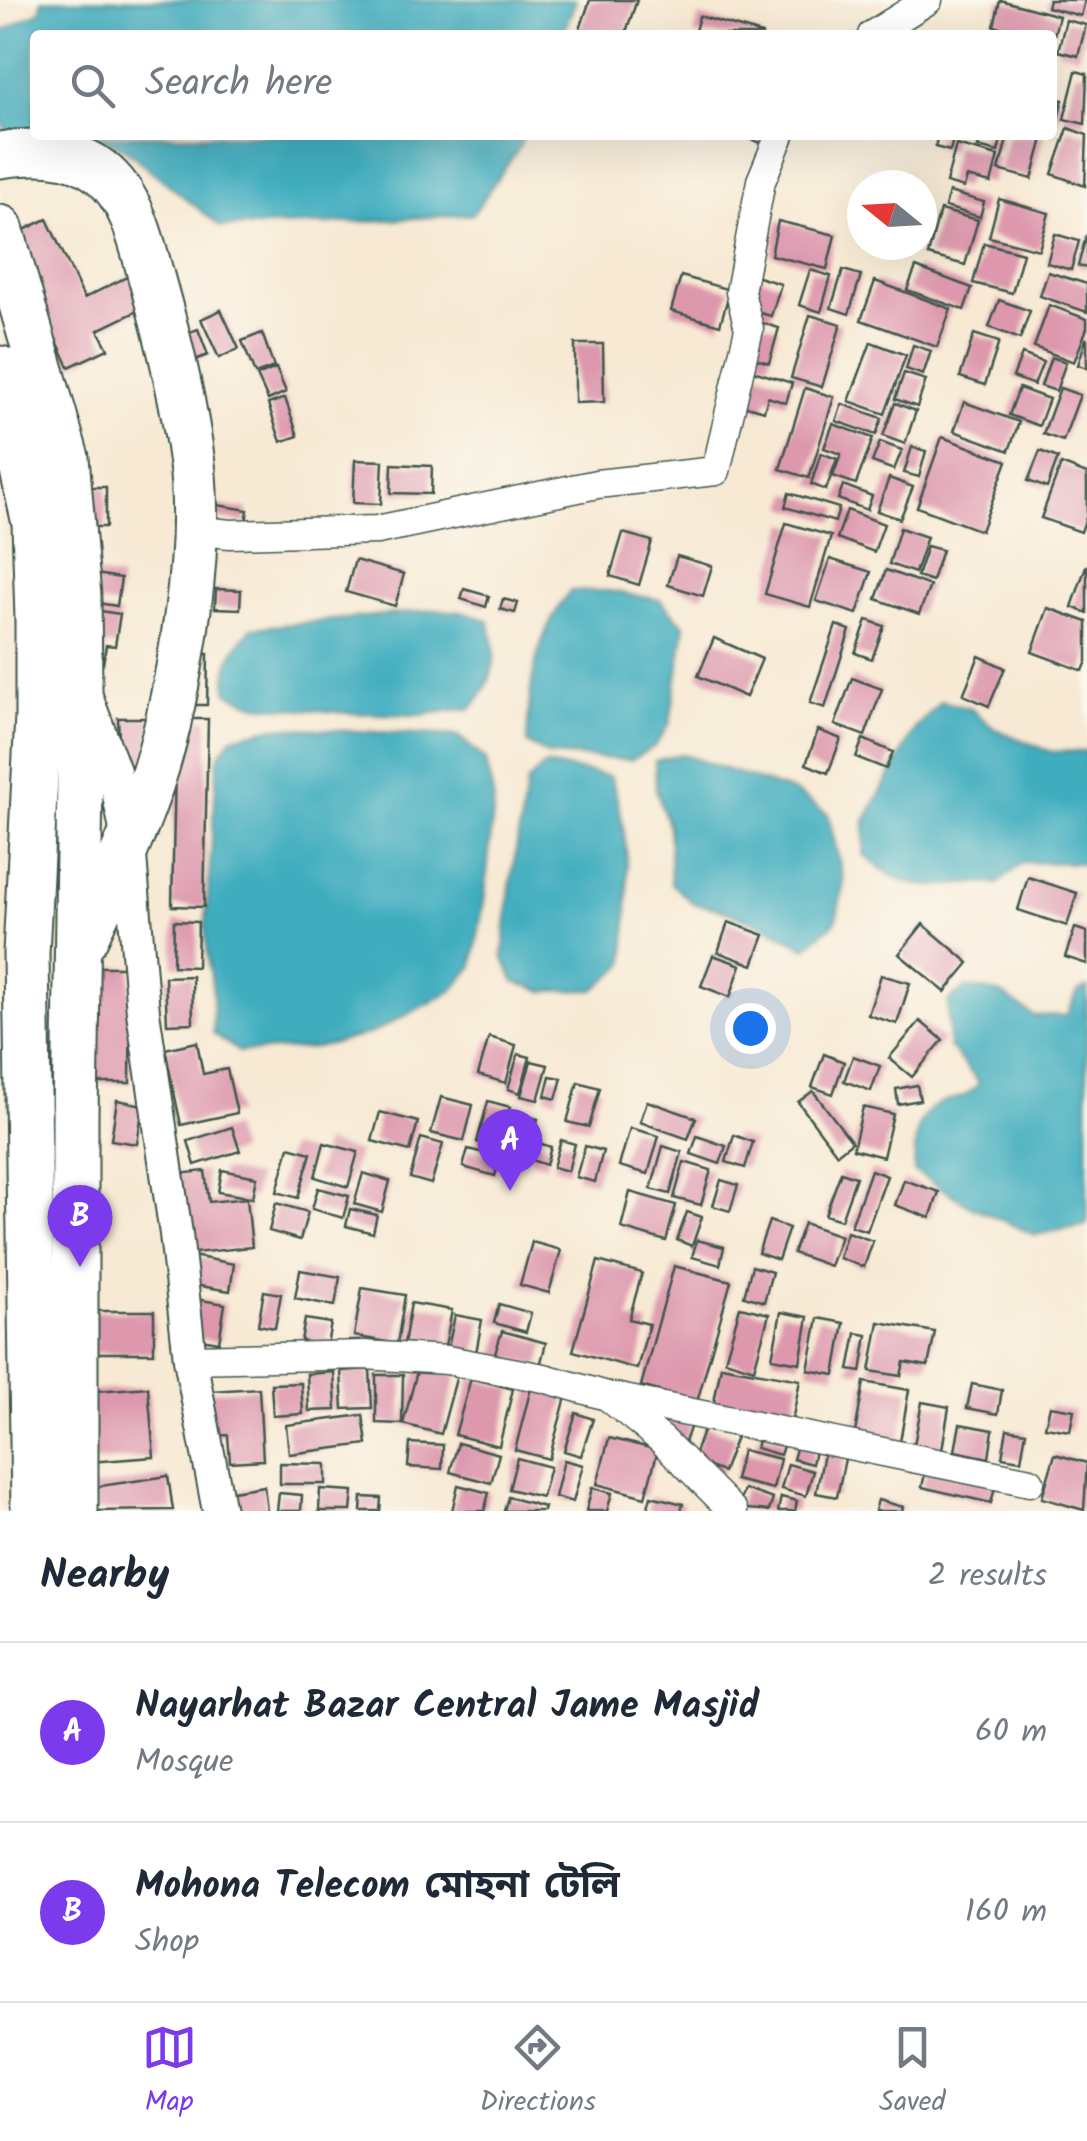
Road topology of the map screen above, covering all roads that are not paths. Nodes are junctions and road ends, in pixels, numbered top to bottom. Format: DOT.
graph roads {
  1 [pos="928,0"];
  2 [pos="880,30"];
  3 [pos="778,140"];
  4 [pos="0,155"];
  5 [pos="0,228"];
  6 [pos="0,369"];
  7 [pos="193,530"];
  8 [pos="78,675"];
  9 [pos="129,844"];
  10 [pos="78,953"];
  11 [pos="190,1358"];
  12 [pos="608,1396"];
  13 [pos="1030,1482"];
  14 [pos="34,1511"];
  15 [pos="75,1511"];
  16 [pos="219,1511"];
  17 [pos="732,1511"];
  1 -- 2 [label="street"];
  3 -- 7 [label="street"];
  4 -- 7 [label="highway"];
  5 -- 8 [label="highway"];
  6 -- 14 [label="highway"];
  7 -- 9 [label="highway"];
  8 -- 9 [label="street"];
  8 -- 10 [label="highway"];
  9 -- 10 [label="highway"];
  9 -- 11 [label="street"];
  10 -- 15 [label="highway"];
  11 -- 12 [label="street"];
  11 -- 16 [label="street"];
  12 -- 13 [label="street"];
  12 -- 17 [label="street"];
}
